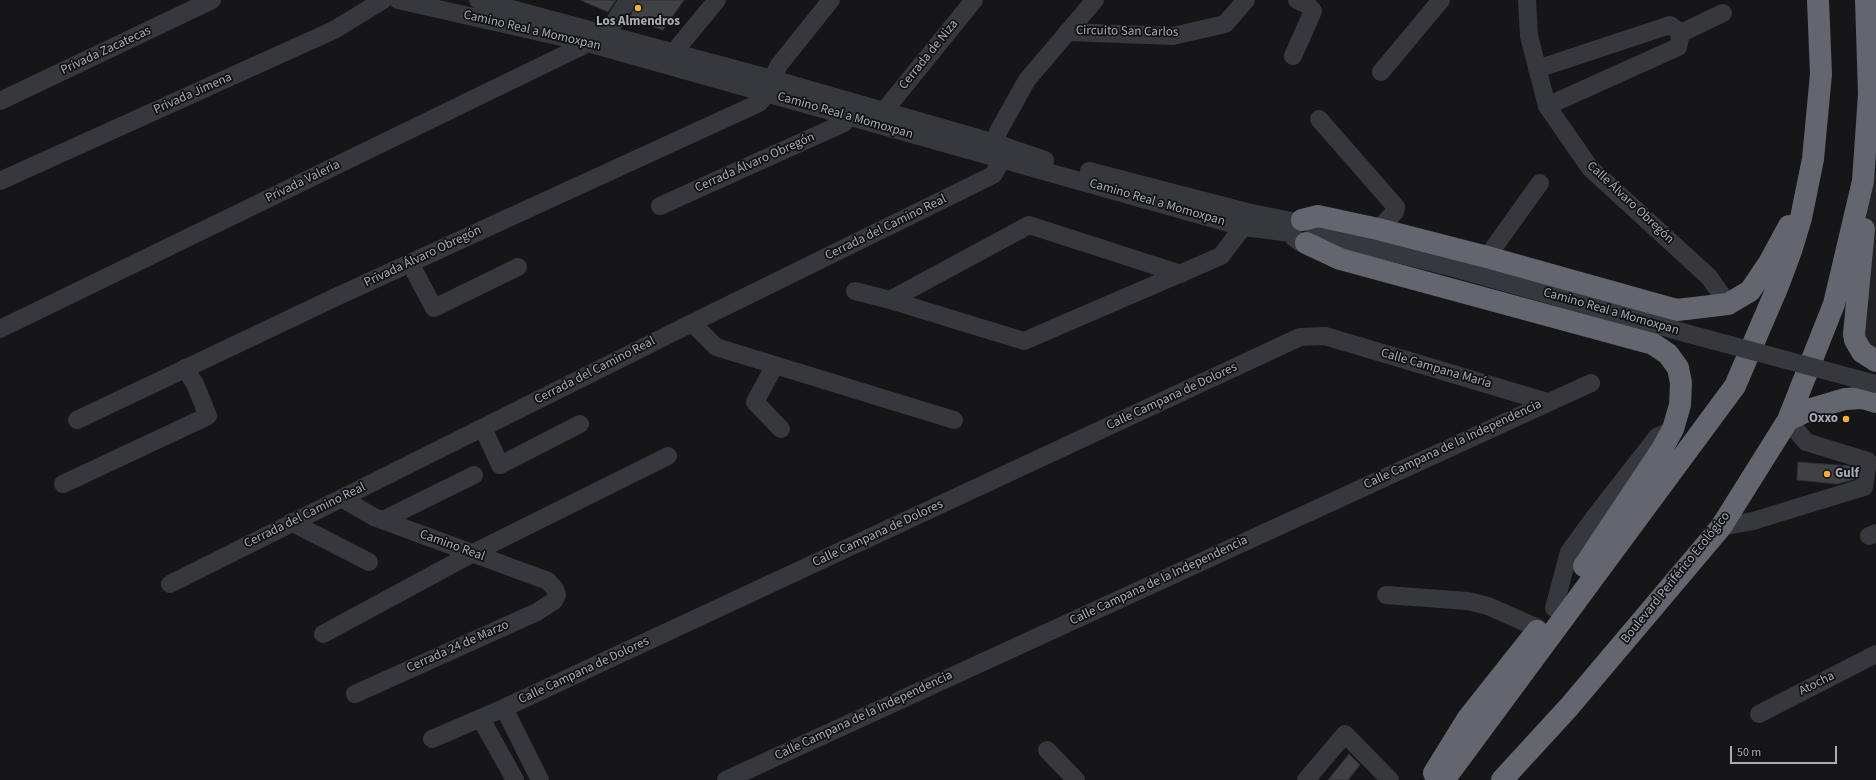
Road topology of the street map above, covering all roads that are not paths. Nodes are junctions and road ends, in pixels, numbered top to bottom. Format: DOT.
graph roads {
  1 [pos="212,0"];
  2 [pos="383,0"];
  3 [pos="398,0"];
  4 [pos="478,0"];
  5 [pos="628,0"];
  6 [pos="717,0"];
  7 [pos="831,0"];
  8 [pos="974,0"];
  9 [pos="1095,0"];
  10 [pos="1246,0"];
  11 [pos="1298,0"];
  12 [pos="1442,0"];
  13 [pos="1527,0"];
  14 [pos="1818,0"];
  15 [pos="1866,0"];
  16 [pos="1723,13"];
  17 [pos="1067,32"];
  18 [pos="1681,33"];
  19 [pos="607,34"];
  20 [pos="588,43"];
  21 [pos="674,52"];
  22 [pos="1293,56"];
  23 [pos="1537,69"];
  24 [pos="1380,72"];
  25 [pos="770,86"];
  26 [pos="1872,90"];
  27 [pos="0,101"];
  28 [pos="1547,106"];
  29 [pos="884,111"];
  30 [pos="848,116"];
  31 [pos="1319,119"];
  32 [pos="998,151"];
  33 [pos="1813,159"];
  34 [pos="1870,178"];
  35 [pos="0,181"];
  36 [pos="1540,183"];
  37 [pos="660,206"];
  38 [pos="1245,220"];
  39 [pos="1383,224"];
  40 [pos="1299,230"];
  41 [pos="1487,257"];
  42 [pos="410,263"];
  43 [pos="518,267"];
  44 [pos="1181,274"];
  45 [pos="854,291"];
  46 [pos="890,300"];
  47 [pos="1728,304"];
  48 [pos="692,323"];
  49 [pos="0,329"];
  50 [pos="1325,336"];
  51 [pos="1876,361"];
  52 [pos="775,365"];
  53 [pos="185,368"];
  54 [pos="1591,383"];
  55 [pos="1876,384"];
  56 [pos="1547,402"];
  57 [pos="1876,402"];
  58 [pos="77,420"];
  59 [pos="954,420"];
  60 [pos="1788,420"];
  61 [pos="580,424"];
  62 [pos="483,428"];
  63 [pos="781,429"];
  64 [pos="668,456"];
  65 [pos="474,475"];
  66 [pos="63,484"];
  67 [pos="343,499"];
  68 [pos="382,520"];
  69 [pos="291,522"];
  70 [pos="1721,527"];
  71 [pos="473,553"];
  72 [pos="369,562"];
  73 [pos="170,584"];
  74 [pos="557,595"];
  75 [pos="1386,595"];
  76 [pos="1538,628"];
  77 [pos="323,634"];
  78 [pos="1876,654"];
  79 [pos="355,694"];
  80 [pos="504,708"];
  81 [pos="1759,714"];
  82 [pos="482,719"];
  83 [pos="432,739"];
  84 [pos="1047,750"];
  85 [pos="1060,763"];
  86 [pos="515,780"];
  87 [pos="540,780"];
  88 [pos="726,780"];
  89 [pos="1067,780"];
  90 [pos="1076,780"];
  91 [pos="1306,780"];
  92 [pos="1390,780"];
  93 [pos="1432,780"];
  94 [pos="1444,780"];
  95 [pos="1502,780"];
  1 -- 27 [label="street, Privada Zacatecas"];
  2 -- 35 [label="street, Privada Jimena"];
  3 -- 20 [label="street, Camino Real a Momoxpan"];
  4 -- 19 [label="street, Camino Real a Momoxpan"];
  5 -- 19 [label="street"];
  6 -- 21 [label="street"];
  7 -- 25 [label="street"];
  8 -- 29 [label="street, Cerrada de Niza"];
  9 -- 17 [label="street, Circuito San Carlos"];
  10 -- 17 [label="street, Circuito San Carlos"];
  11 -- 22 [label="street"];
  12 -- 24 [label="street"];
  13 -- 23 [label="street, Calle Álvaro Obregón"];
  14 -- 33 [label="highway"];
  15 -- 26 [label="highway, Boulevard Periférico Ecológico"];
  16 -- 18 [label="street"];
  17 -- 32 [label="street, Circuito San Carlos"];
  18 -- 23 [label="street"];
  18 -- 28 [label="street"];
  19 -- 20 [label="street, Privada Valeria"];
  19 -- 21 [label="street, Camino Real a Momoxpan"];
  20 -- 25 [label="street, Camino Real a Momoxpan"];
  20 -- 49 [label="street, Privada Valeria"];
  21 -- 25 [label="street, Camino Real a Momoxpan"];
  23 -- 28 [label="street, Calle Álvaro Obregón"];
  25 -- 29 [label="street, Camino Real a Momoxpan"];
  25 -- 30 [label="street, Camino Real a Momoxpan"];
  25 -- 42 [label="street, Privada Álvaro Obregón"];
  26 -- 34 [label="highway, Boulevard Periférico Ecológico"];
  28 -- 47 [label="street, Calle Álvaro Obregón"];
  29 -- 32 [label="street, Camino Real a Momoxpan"];
  30 -- 32 [label="street, Camino Real a Momoxpan"];
  30 -- 37 [label="street, Cerrada Álvaro Obregón"];
  31 -- 39 [label="street"];
  32 -- 38 [label="street, Camino Real a Momoxpan"];
  32 -- 48 [label="street, Cerrada del Camino Real"];
  33 -- 47 [label="highway"];
  33 -- 94 [label="highway"];
  34 -- 51 [label="highway"];
  34 -- 60 [label="highway, Boulevard Periférico Ecológico"];
  36 -- 41 [label="street"];
  38 -- 40 [label="street, Camino Real a Momoxpan"];
  38 -- 44 [label="street"];
  39 -- 40 [label="highway"];
  39 -- 41 [label="highway"];
  40 -- 55 [label="street, Camino Real a Momoxpan, bridge"];
  40 -- 76 [label="highway"];
  41 -- 47 [label="highway"];
  42 -- 43 [label="street"];
  42 -- 53 [label="street, Privada Álvaro Obregón"];
  44 -- 46 [label="street"];
  44 -- 46 [label="street"];
  45 -- 46 [label="street"];
  48 -- 52 [label="street"];
  48 -- 62 [label="street, Cerrada del Camino Real"];
  50 -- 56 [label="street, Calle Campana María"];
  50 -- 80 [label="street, Calle Campana de Dolores"];
  52 -- 59 [label="street"];
  52 -- 63 [label="street"];
  53 -- 58 [label="street, Privada Álvaro Obregón"];
  53 -- 66 [label="street"];
  54 -- 56 [label="street, Calle Campana de la Independencia"];
  56 -- 88 [label="street, Calle Campana de la Independencia"];
  57 -- 60 [label="highway"];
  60 -- 70 [label="highway, Boulevard Periférico Ecológico"];
  60 -- 70 [label="street"];
  61 -- 62 [label="street"];
  62 -- 67 [label="street, Cerrada del Camino Real"];
  64 -- 71 [label="street"];
  65 -- 68 [label="street"];
  67 -- 68 [label="street, Camino Real"];
  67 -- 69 [label="street, Cerrada del Camino Real"];
  68 -- 71 [label="street, Camino Real"];
  69 -- 72 [label="street"];
  69 -- 73 [label="street, Cerrada del Camino Real"];
  70 -- 95 [label="highway, Boulevard Periférico Ecológico"];
  71 -- 74 [label="street, Camino Real"];
  71 -- 77 [label="street"];
  74 -- 79 [label="street, Cerrada 24 de Marzo"];
  75 -- 76 [label="street"];
  76 -- 93 [label="highway"];
  78 -- 81 [label="street, Atocha"];
  80 -- 82 [label="street, Calle Campana de Dolores"];
  80 -- 87 [label="street"];
  82 -- 83 [label="street, Calle Campana de Dolores"];
  82 -- 86 [label="street"];
  84 -- 85 [label="street"];
  85 -- 89 [label="street"];
  85 -- 90 [label="street"];
  91 -- 92 [label="street"];
}
